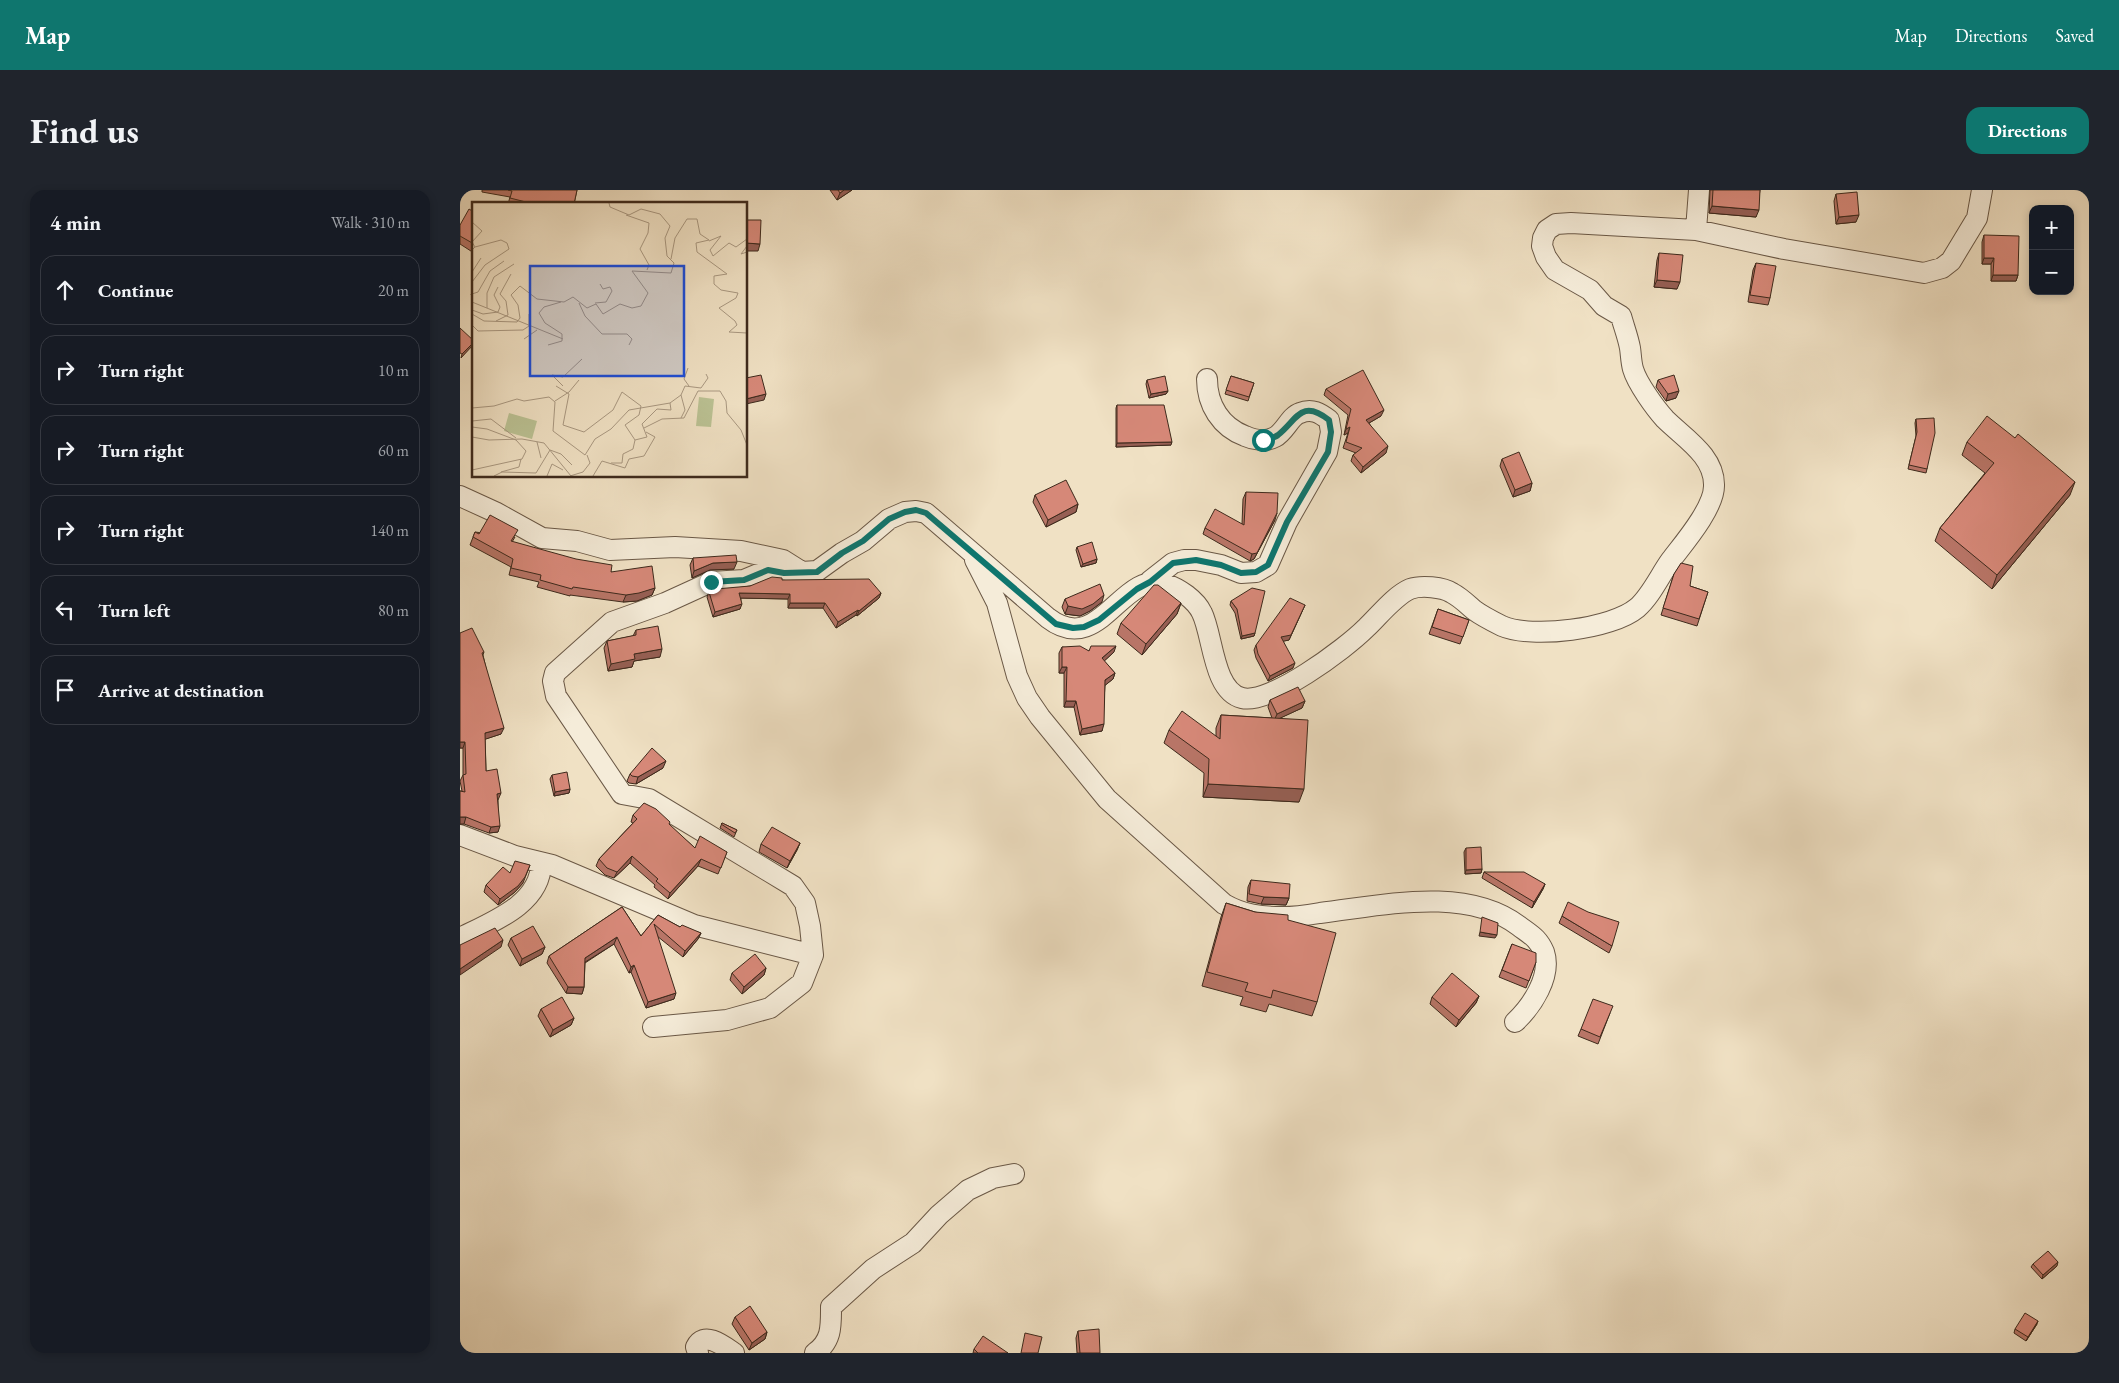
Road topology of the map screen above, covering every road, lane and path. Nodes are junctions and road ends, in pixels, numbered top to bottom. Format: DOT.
graph roads {
  1 [pos="1699,190"];
  2 [pos="1982,190"];
  3 [pos="1696,230"];
  4 [pos="1207,379"];
  5 [pos="460,496"];
  6 [pos="969,550"];
  7 [pos="802,572"];
  8 [pos="1150,582"];
  9 [pos="460,835"];
  10 [pos="541,863"];
  11 [pos="460,938"];
  12 [pos="813,955"];
  13 [pos="1515,1022"];
  14 [pos="654,1027"];
  15 [pos="1014,1174"];
  16 [pos="698,1353"];
  17 [pos="734,1353"];
  18 [pos="815,1353"];
  1 -- 3 [label="street"];
  2 -- 3 [label="street"];
  3 -- 8 [label="street"];
  4 -- 8 [label="street"];
  5 -- 7 [label="street"];
  6 -- 7 [label="street"];
  6 -- 8 [label="street"];
  6 -- 13 [label="street"];
  7 -- 12 [label="street"];
  9 -- 10 [label="street"];
  10 -- 11 [label="street"];
  10 -- 12 [label="street"];
  12 -- 14 [label="street"];
  15 -- 18 [label="street"];
  16 -- 17 [label="street"];
}
